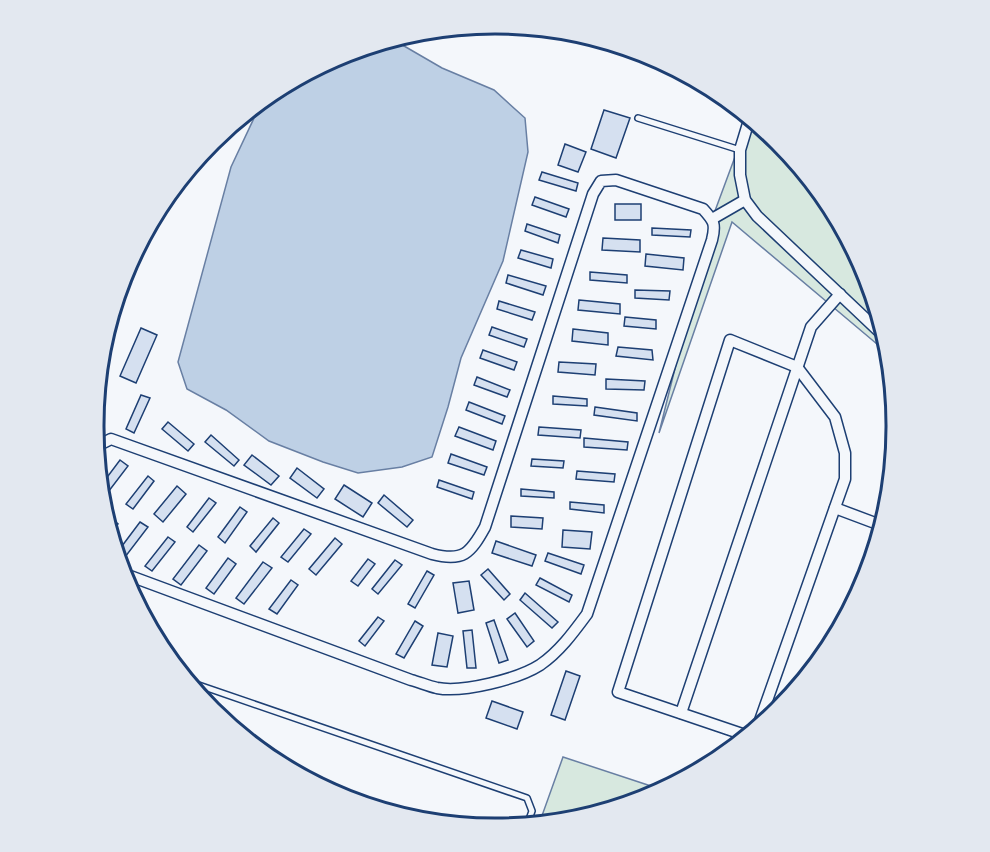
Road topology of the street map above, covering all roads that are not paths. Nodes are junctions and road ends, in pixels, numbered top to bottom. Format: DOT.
graph roads {
  1 [pos="638,118"];
  2 [pos="747,127"];
  3 [pos="740,150"];
  4 [pos="745,200"];
  5 [pos="712,219"];
  6 [pos="840,294"];
  7 [pos="873,326"];
  8 [pos="797,367"];
  9 [pos="104,442"];
  10 [pos="835,508"];
  11 [pos="874,523"];
  12 [pos="134,577"];
  13 [pos="203,687"];
  14 [pos="762,712"];
  15 [pos="681,713"];
  16 [pos="738,733"];
  17 [pos="530,816"];
  1 -- 3 [label="lane"];
  2 -- 3 [label="street"];
  3 -- 4 [label="street"];
  4 -- 5 [label="street"];
  4 -- 6 [label="street"];
  5 -- 9 [label="street"];
  5 -- 12 [label="street"];
  6 -- 7 [label="street"];
  6 -- 8 [label="street"];
  8 -- 10 [label="street"];
  8 -- 15 [label="street"];
  8 -- 15 [label="street"];
  10 -- 11 [label="street"];
  10 -- 14 [label="street"];
  13 -- 17 [label="lane"];
  15 -- 16 [label="street"];
}
